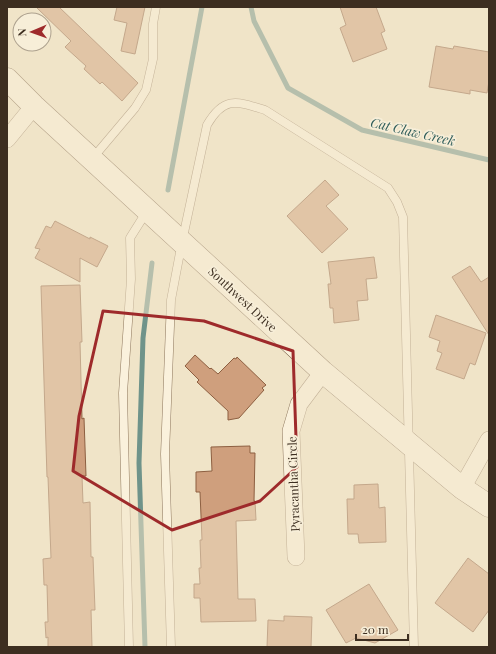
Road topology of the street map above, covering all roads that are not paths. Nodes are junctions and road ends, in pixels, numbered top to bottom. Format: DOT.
graph roads {
  1 [pos="156,7"];
  2 [pos="7,79"];
  3 [pos="34,106"];
  4 [pos="7,139"];
  5 [pos="92,160"];
  6 [pos="147,211"];
  7 [pos="182,242"];
  8 [pos="323,372"];
  9 [pos="489,440"];
  10 [pos="409,444"];
  11 [pos="462,488"];
  12 [pos="489,506"];
  13 [pos="296,557"];
  14 [pos="129,647"];
  15 [pos="171,647"];
  16 [pos="414,647"];
  1 -- 5 [label="lane"];
  2 -- 3 [label="main road, Southwest Drive"];
  3 -- 4 [label="street"];
  3 -- 5 [label="main road, Southwest Drive"];
  5 -- 6 [label="main road, Southwest Drive"];
  6 -- 7 [label="main road, Southwest Drive"];
  6 -- 14 [label="lane"];
  7 -- 8 [label="main road, Southwest Drive"];
  7 -- 10 [label="lane"];
  7 -- 15 [label="lane"];
  8 -- 10 [label="main road, Southwest Drive"];
  8 -- 13 [label="street, Pyracantha Circle"];
  9 -- 11 [label="street"];
  10 -- 11 [label="main road, Southwest Drive"];
  10 -- 16 [label="lane"];
  11 -- 12 [label="main road, Southwest Drive"];
}
